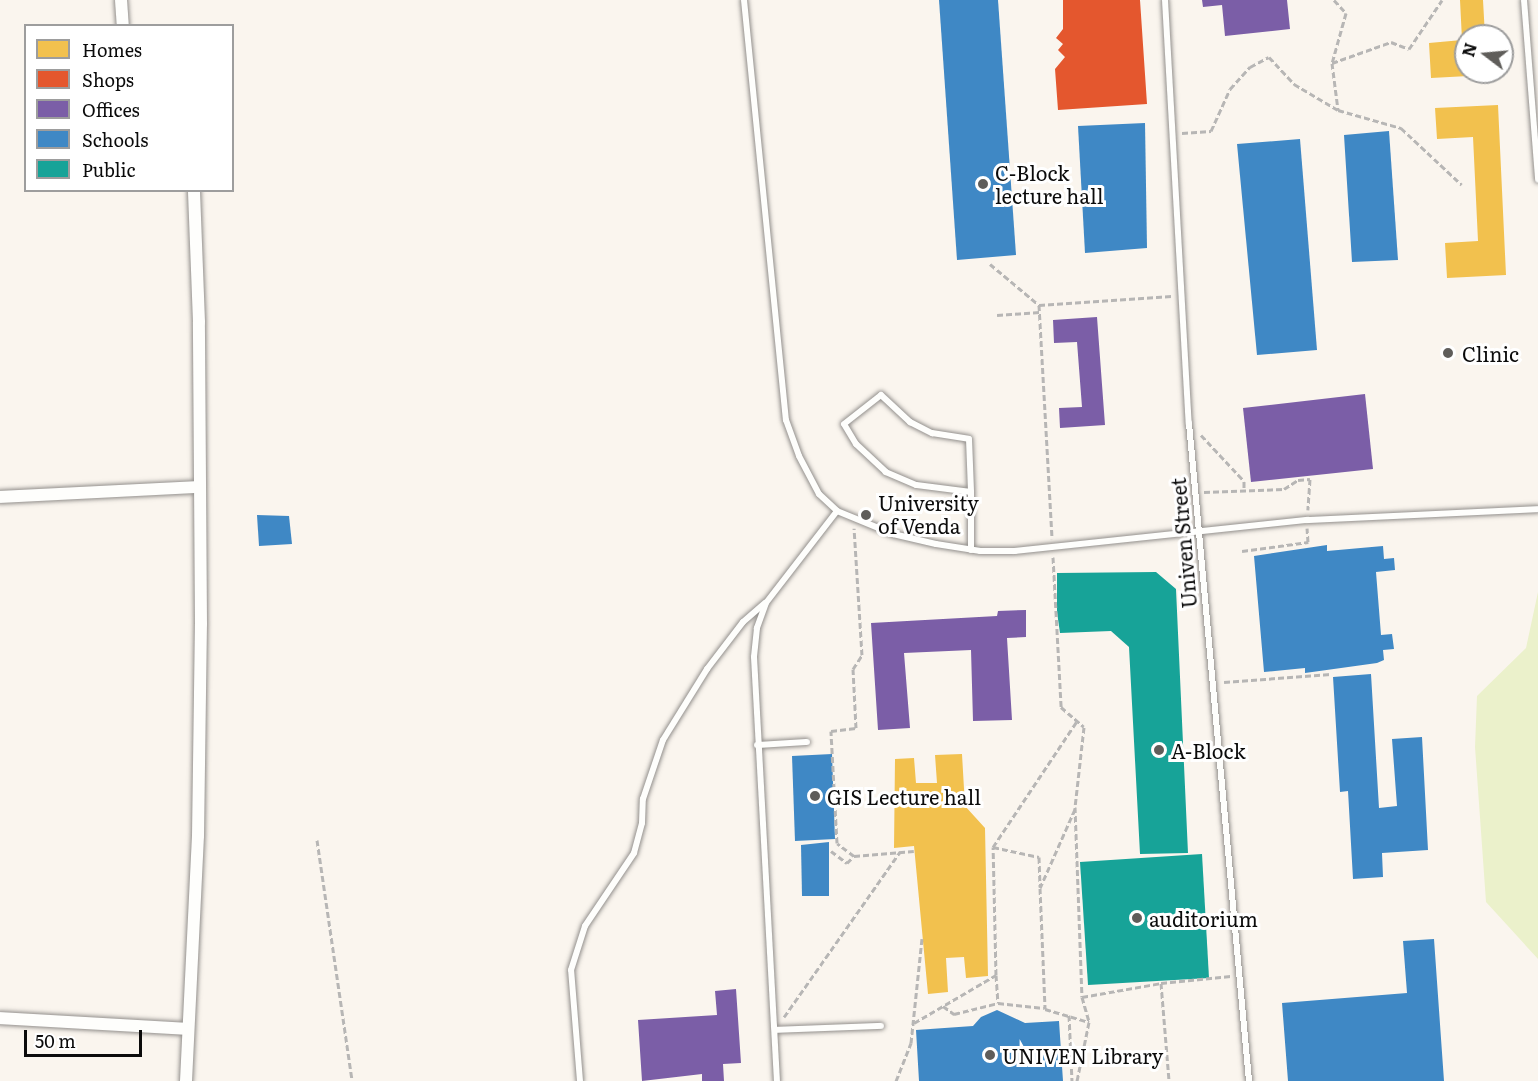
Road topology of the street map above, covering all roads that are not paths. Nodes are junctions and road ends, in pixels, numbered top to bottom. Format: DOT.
graph roads {
  1 [pos="121,0"];
  2 [pos="744,0"];
  3 [pos="1165,0"];
  4 [pos="1524,0"];
  5 [pos="123,24"];
  6 [pos="1538,179"];
  7 [pos="194,192"];
  8 [pos="199,487"];
  9 [pos="971,492"];
  10 [pos="0,497"];
  11 [pos="1538,509"];
  12 [pos="837,511"];
  13 [pos="1199,531"];
  14 [pos="971,550"];
  15 [pos="766,603"];
  16 [pos="807,742"];
  17 [pos="757,744"];
  18 [pos="0,1018"];
  19 [pos="881,1026"];
  20 [pos="188,1029"];
  21 [pos="775,1030"];
  22 [pos="186,1081"];
  23 [pos="580,1081"];
  24 [pos="777,1081"];
  25 [pos="1249,1081"];
  1 -- 5 [label="street"];
  2 -- 12 [label="lane"];
  3 -- 13 [label="lane, Univen Street"];
  4 -- 6 [label="lane"];
  7 -- 8 [label="street"];
  8 -- 10 [label="street"];
  8 -- 20 [label="street"];
  9 -- 9 [label="lane"];
  9 -- 14 [label="lane"];
  11 -- 13 [label="lane"];
  12 -- 14 [label="lane"];
  12 -- 15 [label="lane"];
  13 -- 14 [label="lane"];
  13 -- 25 [label="lane, Univen Street"];
  15 -- 17 [label="lane"];
  15 -- 23 [label="lane"];
  16 -- 17 [label="lane"];
  17 -- 21 [label="lane"];
  18 -- 20 [label="street"];
  19 -- 21 [label="lane"];
  20 -- 22 [label="street"];
  21 -- 24 [label="lane"];
}
